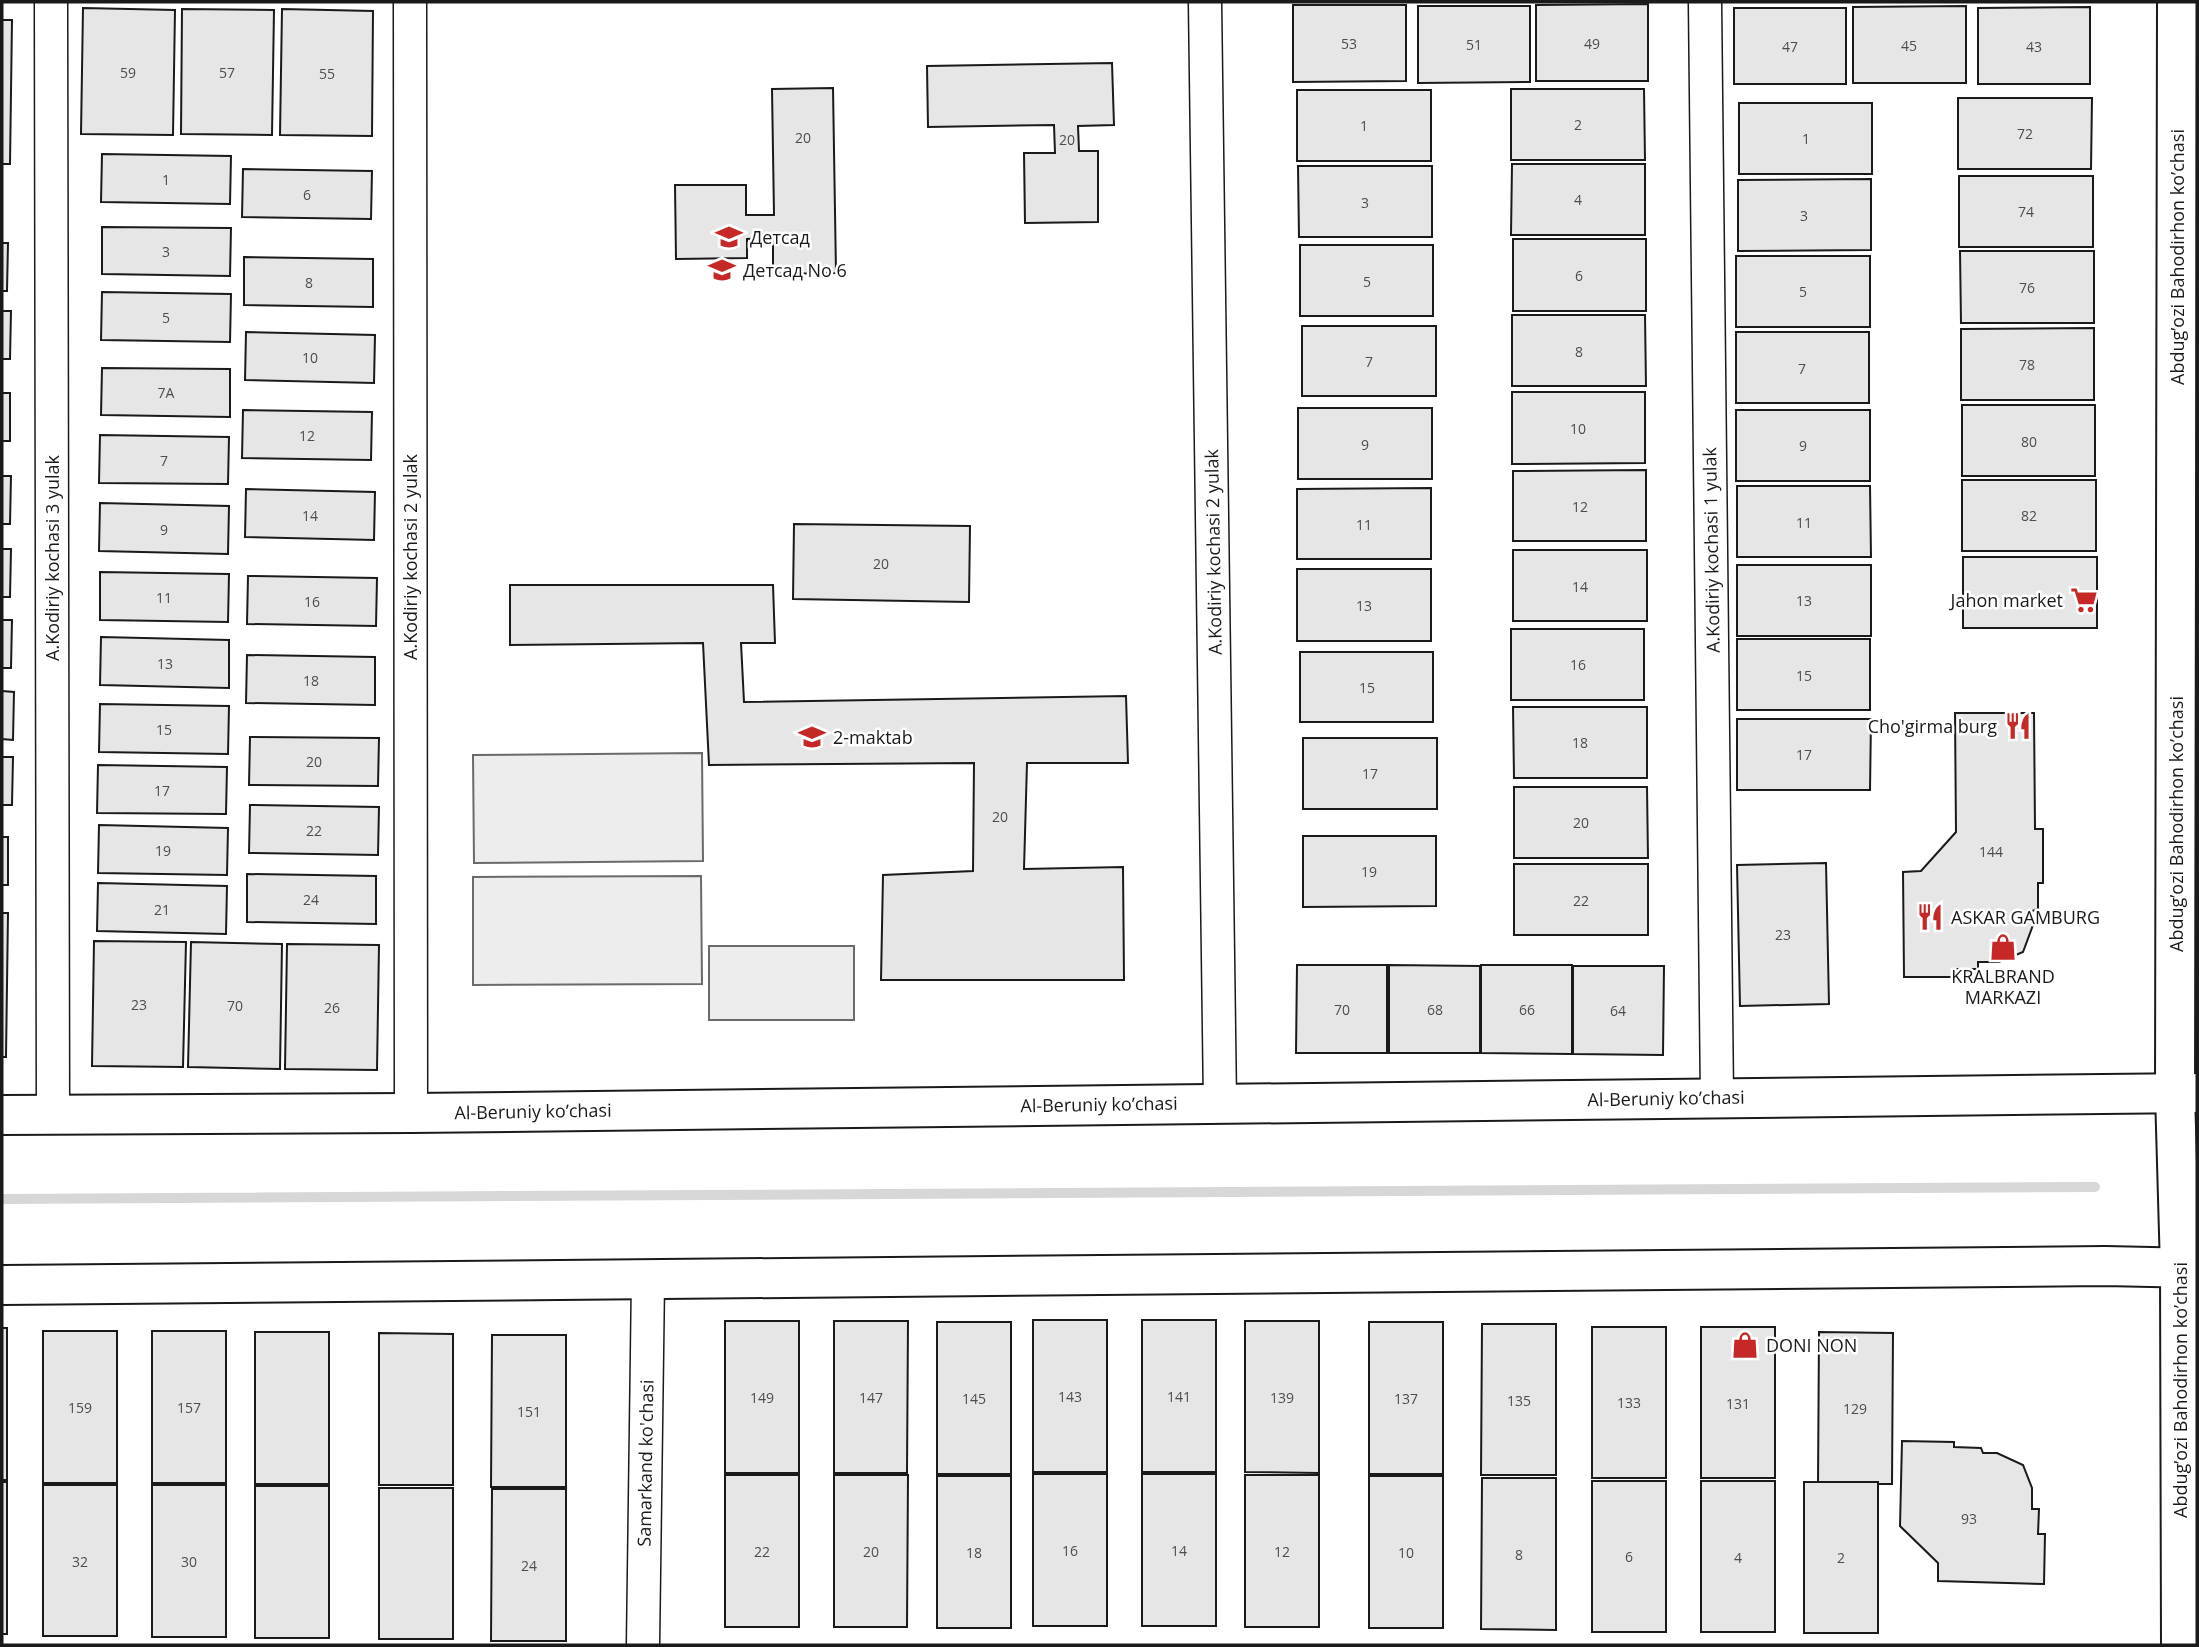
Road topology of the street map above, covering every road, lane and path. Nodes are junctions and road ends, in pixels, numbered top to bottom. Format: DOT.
graph roads {
  1 [pos="51,2"];
  2 [pos="410,2"];
  3 [pos="1205,2"];
  4 [pos="1705,2"];
  5 [pos="2177,2"];
  6 [pos="2186,1093"];
  7 [pos="1717,1098"];
  8 [pos="1220,1103"];
  9 [pos="411,1113"];
  10 [pos="53,1114"];
  11 [pos="2,1115"];
  12 [pos="2188,1268"];
  13 [pos="648,1280"];
  14 [pos="2,1285"];
  15 [pos="643,1645"];
  16 [pos="2181,1645"];
  1 -- 10 [label="street, A.Kodiriy kochasi 3 yulak"];
  2 -- 9 [label="street, A.Kodiriy kochasi 2 yulak"];
  3 -- 8 [label="street, A.Kodiriy kochasi 2 yulak"];
  4 -- 7 [label="street, A.Kodiriy kochasi 1 yulak"];
  5 -- 6 [label="main road, Abdug’ozi Bahodirhon ko’chasi"];
  6 -- 7 [label="main road, Al-Beruniy ko’chasi"];
  6 -- 12 [label="main road, Abdug’ozi Bahodirhon ko’chasi"];
  7 -- 8 [label="main road, Al-Beruniy ko’chasi"];
  8 -- 9 [label="main road, Al-Beruniy ko’chasi"];
  9 -- 10 [label="main road, Al-Beruniy ko’chasi"];
  10 -- 11 [label="main road, Al-Beruniy ko’chasi"];
  12 -- 13 [label="main road"];
  12 -- 16 [label="main road, Abdug’ozi Bahodirhon ko’chasi"];
  13 -- 14 [label="main road"];
  13 -- 15 [label="street, Samarkand ko'chasi"];
}
